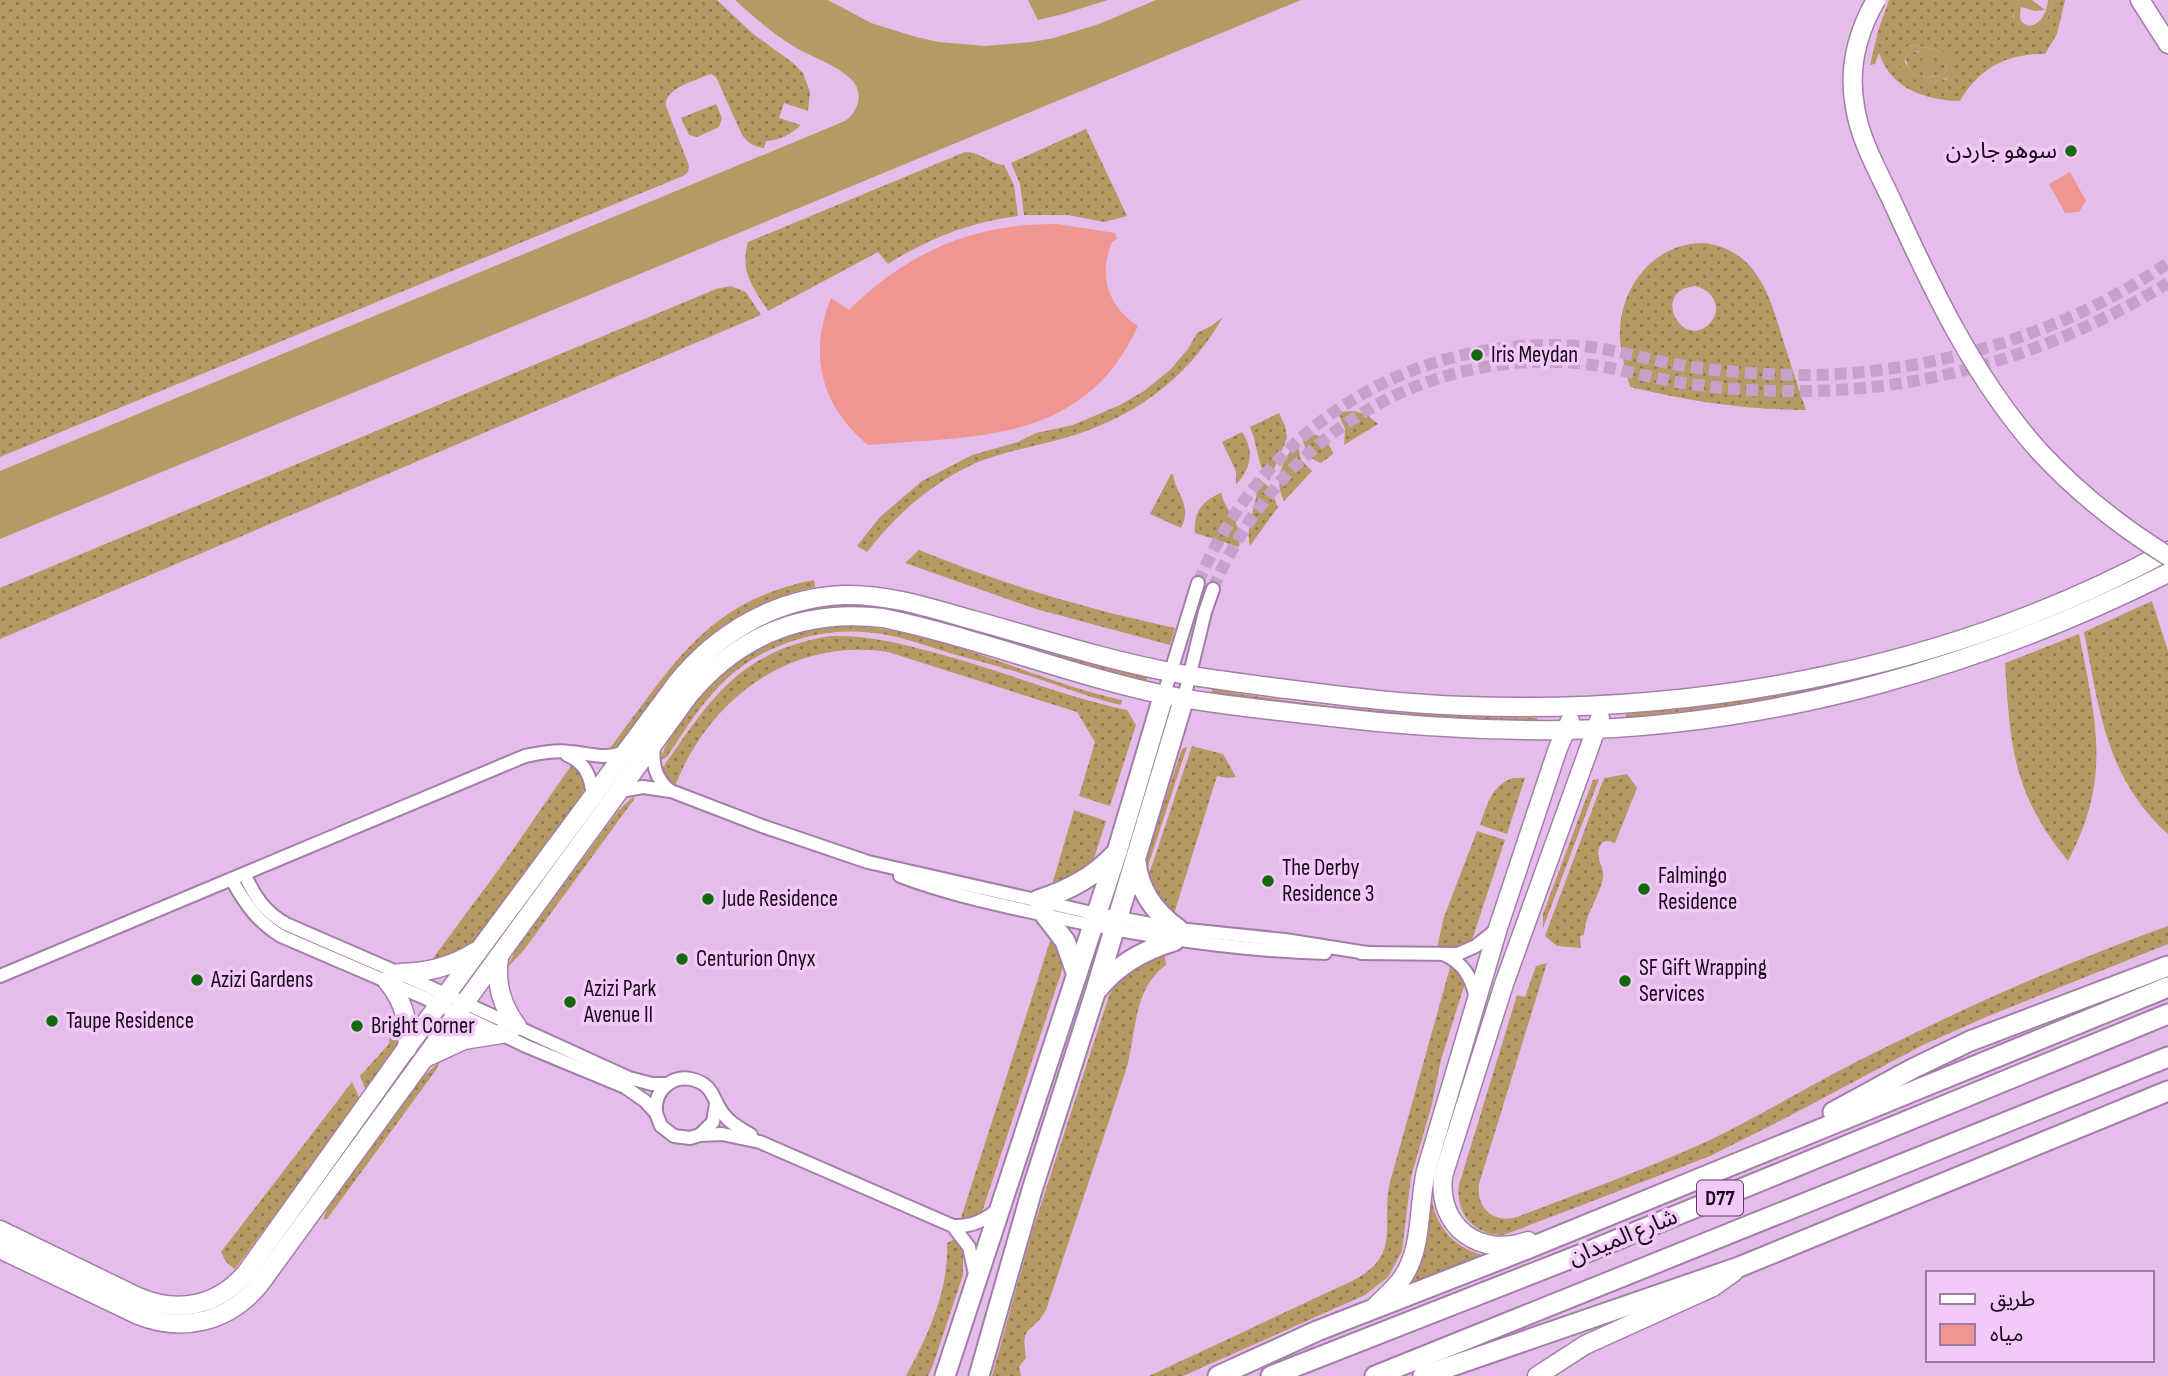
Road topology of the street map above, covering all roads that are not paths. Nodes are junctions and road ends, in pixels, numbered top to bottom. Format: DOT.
graph roads {
  1 [pos="1876,0"];
  2 [pos="2140,0"];
  3 [pos="2168,44"];
  4 [pos="2168,553"];
  5 [pos="2168,573"];
  6 [pos="1198,583"];
  7 [pos="1213,589"];
  8 [pos="1180,674"];
  9 [pos="1164,694"];
  10 [pos="1184,698"];
  11 [pos="1605,705"];
  12 [pos="1577,706"];
  13 [pos="1596,728"];
  14 [pos="1566,730"];
  15 [pos="654,744"];
  16 [pos="560,752"];
  17 [pos="626,752"];
  18 [pos="620,790"];
  19 [pos="671,791"];
  20 [pos="593,797"];
  21 [pos="1117,852"];
  22 [pos="1135,861"];
  23 [pos="238,877"];
  24 [pos="1041,908"];
  25 [pos="1095,920"];
  26 [pos="1116,924"];
  27 [pos="1498,928"];
  28 [pos="1176,935"];
  29 [pos="483,946"];
  30 [pos="1443,954"];
  31 [pos="500,955"];
  32 [pos="2168,966"];
  33 [pos="1077,975"];
  34 [pos="0,976"];
  35 [pos="393,977"];
  36 [pos="2168,987"];
  37 [pos="1095,993"];
  38 [pos="443,1000"];
  39 [pos="1476,1001"];
  40 [pos="461,1008"];
  41 [pos="2168,1014"];
  42 [pos="509,1030"];
  43 [pos="407,1049"];
  44 [pos="2168,1057"];
  45 [pos="424,1058"];
  46 [pos="668,1084"];
  47 [pos="2168,1091"];
  48 [pos="716,1104"];
  49 [pos="2168,1105"];
  50 [pos="656,1113"];
  51 [pos="2103,1119"];
  52 [pos="700,1135"];
  53 [pos="760,1142"];
  54 [pos="1772,1149"];
  55 [pos="1002,1206"];
  56 [pos="953,1226"];
  57 [pos="1579,1228"];
  58 [pos="0,1230"];
  59 [pos="0,1249"];
  60 [pos="1739,1266"];
  61 [pos="975,1288"];
  62 [pos="221,1305"];
  63 [pos="1370,1311"];
  64 [pos="945,1376"];
  65 [pos="979,1376"];
  66 [pos="1217,1376"];
  67 [pos="1271,1376"];
  68 [pos="1375,1376"];
  69 [pos="1423,1376"];
  70 [pos="1537,1376"];
  1 -- 4 [label="street, bridge"];
  2 -- 3 [label="street"];
  4 -- 11 [label="street"];
  5 -- 13 [label="street"];
  6 -- 8 [label="street"];
  7 -- 8 [label="street"];
  8 -- 9 [label="street"];
  8 -- 10 [label="street"];
  8 -- 12 [label="street"];
  8 -- 17 [label="street"];
  9 -- 10 [label="street"];
  9 -- 15 [label="street"];
  9 -- 21 [label="main road"];
  10 -- 14 [label="street"];
  10 -- 22 [label="main road"];
  11 -- 12 [label="street"];
  11 -- 13 [label="street"];
  12 -- 14 [label="street"];
  13 -- 14 [label="street"];
  13 -- 57 [label="street"];
  14 -- 27 [label="street"];
  15 -- 18 [label="street"];
  15 -- 19 [label="street"];
  16 -- 17 [label="street"];
  16 -- 20 [label="street"];
  16 -- 23 [label="street"];
  17 -- 20 [label="street"];
  18 -- 19 [label="street"];
  18 -- 31 [label="street"];
  19 -- 24 [label="street"];
  20 -- 29 [label="street"];
  21 -- 24 [label="main road"];
  21 -- 25 [label="main road"];
  22 -- 26 [label="main road"];
  22 -- 28 [label="main road"];
  23 -- 34 [label="street"];
  23 -- 35 [label="street"];
  24 -- 25 [label="street"];
  24 -- 33 [label="main road"];
  25 -- 26 [label="street"];
  25 -- 33 [label="main road"];
  26 -- 28 [label="street"];
  26 -- 37 [label="main road"];
  27 -- 30 [label="street"];
  27 -- 39 [label="street"];
  28 -- 30 [label="street"];
  28 -- 37 [label="main road"];
  29 -- 35 [label="street"];
  29 -- 38 [label="street"];
  30 -- 39 [label="street"];
  31 -- 40 [label="street"];
  31 -- 42 [label="street"];
  32 -- 54 [label="main road"];
  33 -- 55 [label="main road"];
  35 -- 38 [label="street"];
  35 -- 43 [label="street"];
  36 -- 54 [label="main road"];
  37 -- 65 [label="main road"];
  38 -- 40 [label="street"];
  38 -- 43 [label="street"];
  39 -- 63 [label="street"];
  40 -- 42 [label="street"];
  40 -- 45 [label="street"];
  41 -- 67 [label="main road, شارع الميدان / D77"];
  42 -- 45 [label="street"];
  42 -- 46 [label="street"];
  42 -- 50 [label="street"];
  43 -- 62 [label="street"];
  44 -- 68 [label="main road, شارع الميدان / D77"];
  45 -- 62 [label="street"];
  46 -- 48 [label="street"];
  46 -- 50 [label="street"];
  47 -- 51 [label="main road"];
  48 -- 52 [label="street"];
  48 -- 53 [label="street"];
  49 -- 51 [label="main road"];
  50 -- 52 [label="street"];
  51 -- 60 [label="main road"];
  52 -- 53 [label="street"];
  53 -- 56 [label="street"];
  54 -- 57 [label="main road"];
  55 -- 56 [label="street"];
  55 -- 61 [label="main road"];
  56 -- 61 [label="street"];
  57 -- 63 [label="main road"];
  58 -- 62 [label="street"];
  59 -- 62 [label="street"];
  60 -- 69 [label="main road"];
  60 -- 70 [label="street"];
  61 -- 64 [label="main road"];
  63 -- 66 [label="main road"];
}
